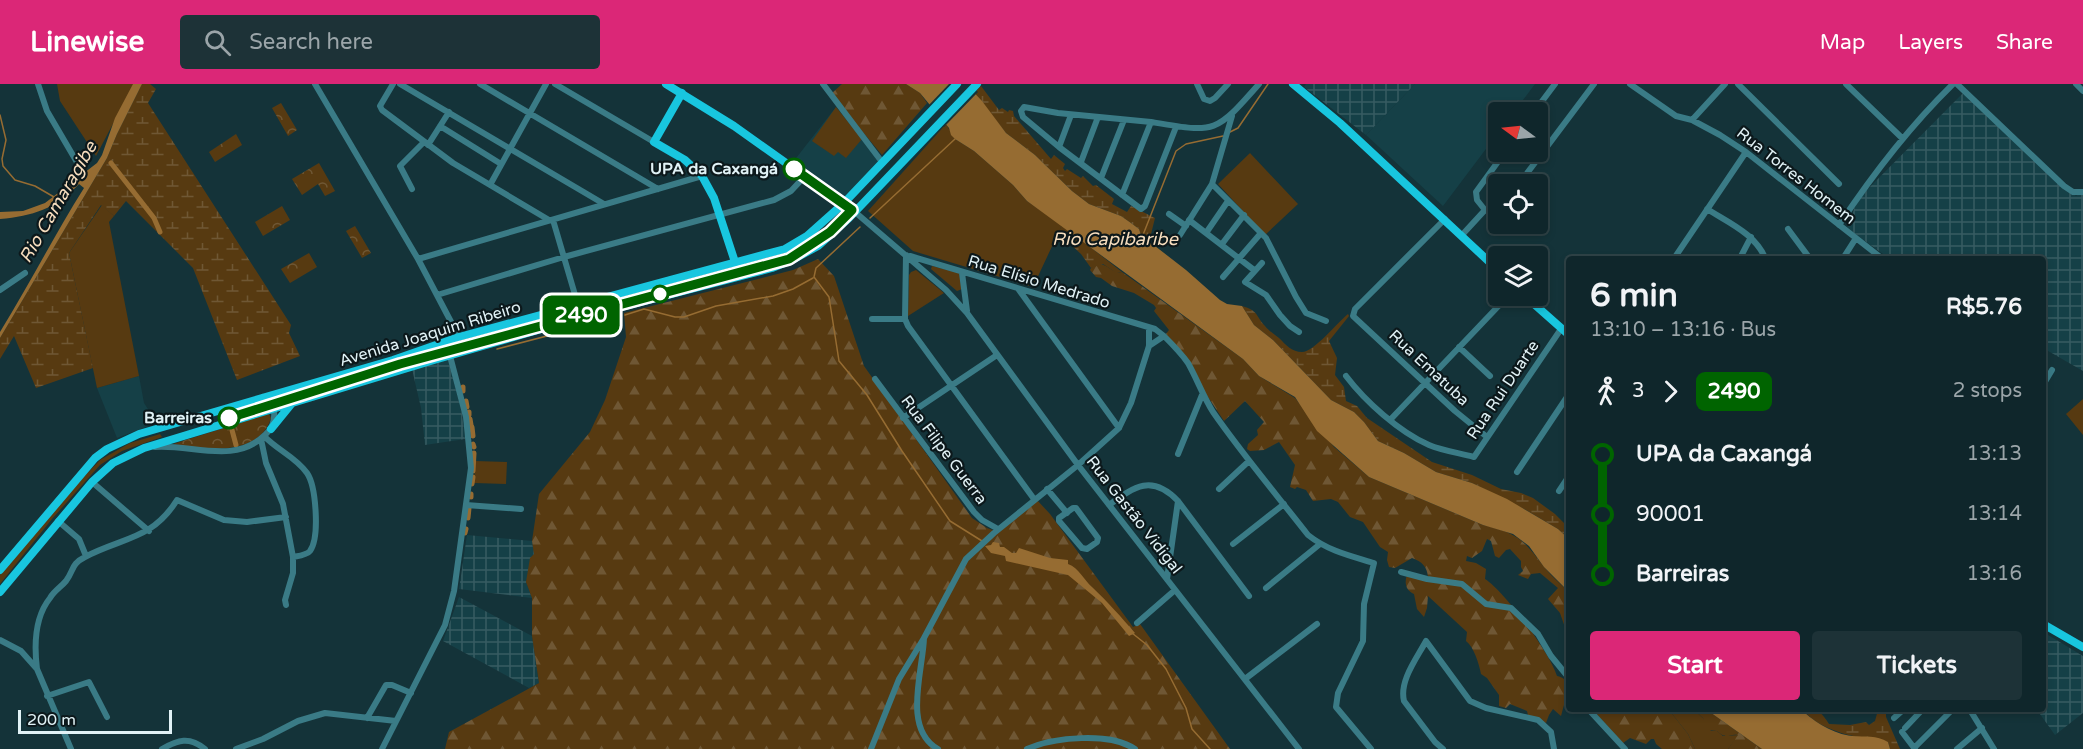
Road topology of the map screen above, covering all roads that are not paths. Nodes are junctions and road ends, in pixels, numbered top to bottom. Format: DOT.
graph roads {
  1 [pos="38,84"];
  2 [pos="315,84"];
  3 [pos="393,84"];
  4 [pos="400,84"];
  5 [pos="480,84"];
  6 [pos="546,84"];
  7 [pos="555,84"];
  8 [pos="666,84"];
  9 [pos="823,84"];
  10 [pos="957,84"];
  11 [pos="977,84"];
  12 [pos="1197,84"];
  13 [pos="1228,84"];
  14 [pos="1259,84"];
  15 [pos="1293,84"];
  16 [pos="1555,84"];
  17 [pos="1594,84"];
  18 [pos="1630,84"];
  19 [pos="1725,84"];
  20 [pos="1738,84"];
  21 [pos="1846,84"];
  22 [pos="1957,84"];
  23 [pos="2076,84"];
  24 [pos="2083,91"];
  25 [pos="682,93"];
  26 [pos="1542,102"];
  27 [pos="449,112"];
  28 [pos="529,113"];
  29 [pos="1232,114"];
  30 [pos="1071,115"];
  31 [pos="1098,117"];
  32 [pos="1124,120"];
  33 [pos="1692,120"];
  34 [pos="1150,122"];
  35 [pos="440,126"];
  36 [pos="1176,127"];
  37 [pos="1902,138"];
  38 [pos="654,142"];
  39 [pos="426,144"];
  40 [pos="1059,147"];
  41 [pos="510,149"];
  42 [pos="1746,152"];
  43 [pos="885,160"];
  44 [pos="1081,162"];
  45 [pos="1498,162"];
  46 [pos="78,164"];
  47 [pos="501,164"];
  48 [pos="1526,174"];
  49 [pos="702,176"];
  50 [pos="805,176"];
  51 [pos="1101,178"];
  52 [pos="1212,184"];
  53 [pos="1839,184"];
  54 [pos="490,185"];
  55 [pos="412,189"];
  56 [pos="658,189"];
  57 [pos="2083,192"];
  58 [pos="1122,195"];
  59 [pos="1228,201"];
  60 [pos="844,203"];
  61 [pos="604,204"];
  62 [pos="1707,209"];
  63 [pos="1485,210"];
  64 [pos="1488,211"];
  65 [pos="855,212"];
  66 [pos="1169,214"];
  67 [pos="719,215"];
  68 [pos="1244,215"];
  69 [pos="1444,219"];
  70 [pos="551,220"];
  71 [pos="1188,223"];
  72 [pos="1839,225"];
  73 [pos="1788,229"];
  74 [pos="1206,232"];
  75 [pos="1261,232"];
  76 [pos="1180,235"];
  77 [pos="1462,235"];
  78 [pos="1751,237"];
  79 [pos="1854,237"];
  80 [pos="1222,244"];
  81 [pos="906,255"];
  82 [pos="1676,256"];
  83 [pos="1740,256"];
  84 [pos="1765,256"];
  85 [pos="1808,256"];
  86 [pos="1844,256"];
  87 [pos="1879,256"];
  88 [pos="564,257"];
  89 [pos="1239,257"];
  90 [pos="418,259"];
  91 [pos="1488,260"];
  92 [pos="735,262"];
  93 [pos="1262,263"];
  94 [pos="1254,270"];
  95 [pos="25,273"];
  96 [pos="962,273"];
  97 [pos="748,274"];
  98 [pos="1223,277"];
  99 [pos="0,290"];
  100 [pos="964,290"];
  101 [pos="1019,290"];
  102 [pos="437,295"];
  103 [pos="951,295"];
  104 [pos="578,305"];
  105 [pos="1499,306"];
  106 [pos="1536,306"];
  107 [pos="967,313"];
  108 [pos="872,319"];
  109 [pos="905,319"];
  110 [pos="1326,321"];
  111 [pos="1149,328"];
  112 [pos="1561,329"];
  113 [pos="1299,332"];
  114 [pos="1566,333"];
  115 [pos="1164,336"];
  116 [pos="459,337"];
  117 [pos="1149,346"];
  118 [pos="1460,347"];
  119 [pos="997,355"];
  120 [pos="450,356"];
  121 [pos="2052,370"];
  122 [pos="1346,375"];
  123 [pos="1490,376"];
  124 [pos="875,379"];
  125 [pos="2046,380"];
  126 [pos="1426,382"];
  127 [pos="950,387"];
  128 [pos="1202,395"];
  129 [pos="262,397"];
  130 [pos="1566,398"];
  131 [pos="293,402"];
  132 [pos="274,408"];
  133 [pos="903,418"];
  134 [pos="1390,420"];
  135 [pos="1119,428"];
  136 [pos="271,429"];
  137 [pos="1487,437"];
  138 [pos="263,438"];
  139 [pos="144,448"];
  140 [pos="1178,454"];
  141 [pos="1249,461"];
  142 [pos="1078,465"];
  143 [pos="1517,472"];
  144 [pos="1566,480"];
  145 [pos="92,482"];
  146 [pos="1047,489"];
  147 [pos="1219,489"];
  148 [pos="1559,491"];
  149 [pos="1034,499"];
  150 [pos="1178,501"];
  151 [pos="1284,504"];
  152 [pos="466,505"];
  153 [pos="1109,505"];
  154 [pos="521,509"];
  155 [pos="1066,513"];
  156 [pos="286,517"];
  157 [pos="58,521"];
  158 [pos="149,531"];
  159 [pos="996,531"];
  160 [pos="1233,544"];
  161 [pos="1320,544"];
  162 [pos="86,556"];
  163 [pos="293,557"];
  164 [pos="2,568"];
  165 [pos="1401,572"];
  166 [pos="1167,579"];
  167 [pos="1266,588"];
  168 [pos="1175,590"];
  169 [pos="0,592"];
  170 [pos="1249,596"];
  171 [pos="286,605"];
  172 [pos="1137,623"];
  173 [pos="1317,624"];
  174 [pos="2046,626"];
  175 [pos="924,638"];
  176 [pos="0,640"];
  177 [pos="2083,647"];
  178 [pos="37,669"];
  179 [pos="1566,674"];
  180 [pos="1245,679"];
  181 [pos="411,693"];
  182 [pos="47,696"];
  183 [pos="1591,712"];
  184 [pos="1901,712"];
  185 [pos="1920,712"];
  186 [pos="1950,712"];
  187 [pos="1971,712"];
  188 [pos="107,717"];
  189 [pos="367,718"];
  190 [pos="1894,718"];
  191 [pos="396,721"];
  192 [pos="1982,728"];
  193 [pos="1993,746"];
  194 [pos="1914,748"];
  195 [pos="71,749"];
  196 [pos="162,749"];
  197 [pos="205,749"];
  198 [pos="236,749"];
  199 [pos="382,749"];
  200 [pos="871,749"];
  201 [pos="938,749"];
  202 [pos="1027,749"];
  203 [pos="1135,749"];
  204 [pos="1299,749"];
  205 [pos="1371,749"];
  206 [pos="1443,749"];
  207 [pos="1554,749"];
  208 [pos="1625,749"];
  209 [pos="1957,749"];
  210 [pos="1984,749"];
  1 -- 46 [label="street"];
  2 -- 90 [label="street"];
  3 -- 39 [label="street"];
  4 -- 27 [label="street"];
  5 -- 28 [label="street"];
  6 -- 28 [label="street"];
  7 -- 38 [label="street"];
  8 -- 25 [label="main road, Rua Gastão Vidigal"];
  9 -- 43 [label="street"];
  10 -- 43 [label="main road, Avenida Joaquim Ribeiro"];
  11 -- 65 [label="main road, Avenida Joaquim Ribeiro"];
  12 -- 13 [label="street"];
  14 -- 29 [label="street"];
  15 -- 69 [label="main road"];
  16 -- 26 [label="street"];
  17 -- 48 [label="street"];
  18 -- 33 [label="street, Rua Torres Homem"];
  19 -- 33 [label="street"];
  20 -- 53 [label="street"];
  21 -- 37 [label="street"];
  22 -- 37 [label="street"];
  22 -- 57 [label="street"];
  23 -- 24 [label="street"];
  25 -- 38 [label="main road"];
  25 -- 50 [label="main road, Rua Gastão Vidigal"];
  27 -- 35 [label="street"];
  27 -- 41 [label="street"];
  28 -- 41 [label="street"];
  28 -- 56 [label="street"];
  29 -- 36 [label="street"];
  29 -- 52 [label="street"];
  30 -- 31 [label="street"];
  30 -- 40 [label="street"];
  30 -- 40 [label="street"];
  31 -- 32 [label="street"];
  31 -- 44 [label="street"];
  32 -- 34 [label="street"];
  32 -- 51 [label="street"];
  33 -- 42 [label="street, Rua Torres Homem"];
  34 -- 36 [label="street"];
  34 -- 58 [label="street"];
  35 -- 39 [label="street"];
  35 -- 47 [label="street"];
  36 -- 58 [label="street"];
  37 -- 72 [label="street"];
  38 -- 49 [label="main road"];
  39 -- 54 [label="street"];
  39 -- 55 [label="street"];
  40 -- 44 [label="street"];
  41 -- 47 [label="street"];
  41 -- 61 [label="street"];
  42 -- 62 [label="street"];
  42 -- 72 [label="street, Rua Torres Homem"];
  43 -- 60 [label="main road, Avenida Joaquim Ribeiro"];
  44 -- 51 [label="street"];
  45 -- 63 [label="street"];
  47 -- 54 [label="street"];
  49 -- 56 [label="street"];
  49 -- 67 [label="main road"];
  50 -- 60 [label="main road, Rua Gastão Vidigal"];
  50 -- 67 [label="street"];
  51 -- 58 [label="street"];
  52 -- 59 [label="street"];
  52 -- 71 [label="street"];
  54 -- 70 [label="street"];
  56 -- 61 [label="street"];
  59 -- 68 [label="street"];
  59 -- 74 [label="street"];
  60 -- 65 [label="main road, Rua Gastão Vidigal"];
  60 -- 92 [label="main road, Avenida Joaquim Ribeiro"];
  61 -- 70 [label="street"];
  62 -- 78 [label="street"];
  62 -- 82 [label="street"];
  63 -- 64 [label="street"];
  63 -- 77 [label="street"];
  65 -- 81 [label="street, Rua Gastão Vidigal"];
  65 -- 97 [label="main road, Avenida Joaquim Ribeiro"];
  66 -- 71 [label="street"];
  67 -- 88 [label="street"];
  67 -- 92 [label="main road"];
  68 -- 75 [label="street"];
  68 -- 80 [label="street"];
  69 -- 77 [label="main road"];
  69 -- 126 [label="street, Rua Ematuba"];
  70 -- 88 [label="street"];
  70 -- 90 [label="street"];
  71 -- 74 [label="street"];
  71 -- 76 [label="street"];
  72 -- 79 [label="street, Rua Torres Homem"];
  73 -- 85 [label="street"];
  74 -- 80 [label="street"];
  75 -- 89 [label="street"];
  75 -- 110 [label="street"];
  77 -- 91 [label="main road"];
  78 -- 83 [label="street"];
  78 -- 84 [label="street"];
  79 -- 86 [label="street"];
  79 -- 87 [label="street, Rua Torres Homem"];
  80 -- 89 [label="street"];
  81 -- 96 [label="street, Rua Elísio Medrado"];
  81 -- 103 [label="street, Rua Gastão Vidigal"];
  81 -- 109 [label="street"];
  88 -- 102 [label="street"];
  88 -- 104 [label="street"];
  89 -- 94 [label="street"];
  89 -- 98 [label="street"];
  90 -- 102 [label="street"];
  92 -- 97 [label="main road"];
  92 -- 104 [label="main road, Avenida Joaquim Ribeiro"];
  93 -- 94 [label="street"];
  94 -- 113 [label="street"];
  95 -- 99 [label="street"];
  96 -- 100 [label="street"];
  96 -- 101 [label="street, Rua Elísio Medrado"];
  97 -- 120 [label="main road, Avenida Joaquim Ribeiro"];
  100 -- 103 [label="street"];
  100 -- 107 [label="street"];
  101 -- 111 [label="street, Rua Elísio Medrado"];
  101 -- 135 [label="street"];
  102 -- 116 [label="street"];
  103 -- 107 [label="street, Rua Gastão Vidigal"];
  104 -- 116 [label="main road, Avenida Joaquim Ribeiro"];
  105 -- 118 [label="street"];
  106 -- 112 [label="main road"];
  107 -- 119 [label="street, Rua Gastão Vidigal"];
  108 -- 109 [label="street"];
  109 -- 127 [label="street"];
  111 -- 115 [label="street, Rua Elísio Medrado"];
  111 -- 117 [label="street"];
  112 -- 114 [label="main road"];
  112 -- 137 [label="street, Rua Rui Duarte"];
  115 -- 117 [label="street"];
  115 -- 128 [label="street"];
  116 -- 129 [label="main road, Avenida Joaquim Ribeiro"];
  117 -- 135 [label="street"];
  118 -- 123 [label="street"];
  118 -- 126 [label="street"];
  119 -- 127 [label="street"];
  119 -- 142 [label="street, Rua Gastão Vidigal"];
  120 -- 131 [label="main road, Avenida Joaquim Ribeiro"];
  120 -- 152 [label="street"];
  121 -- 125 [label="street"];
  122 -- 134 [label="street, Rua Rui Duarte"];
  124 -- 133 [label="street, Rua Filipe Guerra"];
  126 -- 134 [label="street"];
  126 -- 137 [label="street, Rua Ematuba"];
  127 -- 133 [label="street"];
  127 -- 149 [label="street"];
  128 -- 140 [label="street"];
  128 -- 141 [label="street"];
  129 -- 132 [label="street"];
  129 -- 164 [label="main road, Avenida Joaquim Ribeiro"];
  130 -- 143 [label="street"];
  131 -- 132 [label="main road, Avenida Joaquim Ribeiro"];
  131 -- 136 [label="main road"];
  132 -- 136 [label="street"];
  132 -- 139 [label="main road, Avenida Joaquim Ribeiro"];
  133 -- 159 [label="street, Rua Filipe Guerra"];
  134 -- 137 [label="street, Rua Rui Duarte"];
  135 -- 142 [label="street"];
  136 -- 138 [label="street, Avenida Joaquim Ribeiro"];
  138 -- 139 [label="street, Avenida Joaquim Ribeiro"];
  138 -- 156 [label="street"];
  138 -- 163 [label="street"];
  139 -- 145 [label="main road, Avenida Joaquim Ribeiro"];
  141 -- 147 [label="street"];
  141 -- 151 [label="street"];
  142 -- 146 [label="street"];
  142 -- 153 [label="street, Rua Gastão Vidigal"];
  144 -- 148 [label="street"];
  145 -- 157 [label="main road, Avenida Joaquim Ribeiro"];
  145 -- 158 [label="street"];
  146 -- 149 [label="street"];
  146 -- 155 [label="street"];
  149 -- 159 [label="street"];
  150 -- 153 [label="street"];
  150 -- 166 [label="street"];
  150 -- 170 [label="street"];
  151 -- 160 [label="street"];
  151 -- 161 [label="street"];
  152 -- 154 [label="street"];
  152 -- 181 [label="street"];
  153 -- 166 [label="street, Rua Gastão Vidigal"];
  155 -- 155 [label="street"];
  156 -- 158 [label="street"];
  156 -- 163 [label="street"];
  157 -- 162 [label="street"];
  157 -- 169 [label="main road, Avenida Joaquim Ribeiro"];
  158 -- 162 [label="street"];
  159 -- 175 [label="street"];
  161 -- 167 [label="street"];
  161 -- 205 [label="street"];
  162 -- 178 [label="street"];
  163 -- 171 [label="street"];
  165 -- 179 [label="street"];
  166 -- 168 [label="street, Rua Gastão Vidigal"];
  168 -- 172 [label="street"];
  168 -- 180 [label="street, Rua Gastão Vidigal"];
  173 -- 180 [label="street"];
  174 -- 177 [label="main road"];
  175 -- 200 [label="street"];
  175 -- 201 [label="street"];
  176 -- 178 [label="street"];
  178 -- 182 [label="street"];
  180 -- 204 [label="street, Rua Gastão Vidigal"];
  181 -- 189 [label="street"];
  181 -- 191 [label="street"];
  182 -- 188 [label="street"];
  182 -- 195 [label="street"];
  183 -- 208 [label="street"];
  184 -- 190 [label="street"];
  185 -- 194 [label="street"];
  186 -- 194 [label="street"];
  187 -- 192 [label="street"];
  189 -- 191 [label="street"];
  189 -- 198 [label="street"];
  191 -- 199 [label="street"];
  192 -- 193 [label="street"];
  192 -- 209 [label="street"];
  193 -- 210 [label="street"];
  196 -- 197 [label="street"];
  202 -- 203 [label="street"];
  206 -- 207 [label="street"];
}
